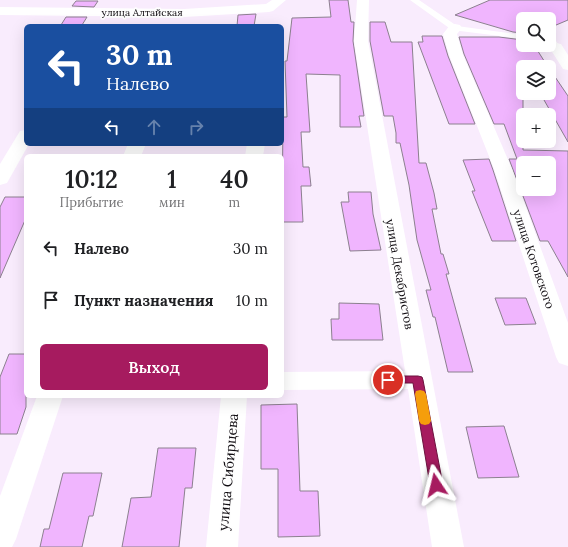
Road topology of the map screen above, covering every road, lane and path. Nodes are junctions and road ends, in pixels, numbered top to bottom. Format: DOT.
graph roads {
  1 [pos="19,0"];
  2 [pos="106,0"];
  3 [pos="280,0"];
  4 [pos="363,0"];
  5 [pos="414,0"];
  6 [pos="184,6"];
  7 [pos="5,10"];
  8 [pos="99,12"];
  9 [pos="0,22"];
  10 [pos="91,24"];
  11 [pos="180,24"];
  12 [pos="455,28"];
  13 [pos="516,35"];
  14 [pos="556,50"];
  15 [pos="568,66"];
  16 [pos="24,138"];
  17 [pos="0,179"];
  18 [pos="568,357"];
  19 [pos="418,380"];
  20 [pos="284,381"];
  21 [pos="49,398"];
  22 [pos="234,398"];
  23 [pos="0,540"];
  24 [pos="222,547"];
  25 [pos="448,547"];
  1 -- 7 [label="street"];
  2 -- 8 [label="street"];
  3 -- 6 [label="street, улица Алтайская"];
  4 -- 19 [label="street, улица Декабристов"];
  5 -- 12 [label="lane"];
  6 -- 8 [label="street, улица Алтайская"];
  6 -- 11 [label="street"];
  7 -- 8 [label="street, улица Алтайская"];
  7 -- 9 [label="street"];
  8 -- 10 [label="street"];
  12 -- 13 [label="lane"];
  12 -- 18 [label="street, улица Котовского"];
  14 -- 15 [label="street"];
  16 -- 17 [label="street"];
  19 -- 20 [label="street"];
  19 -- 25 [label="street, улица Декабристов"];
  21 -- 23 [label="street"];
  22 -- 24 [label="street, улица Сибирцева"];
}
